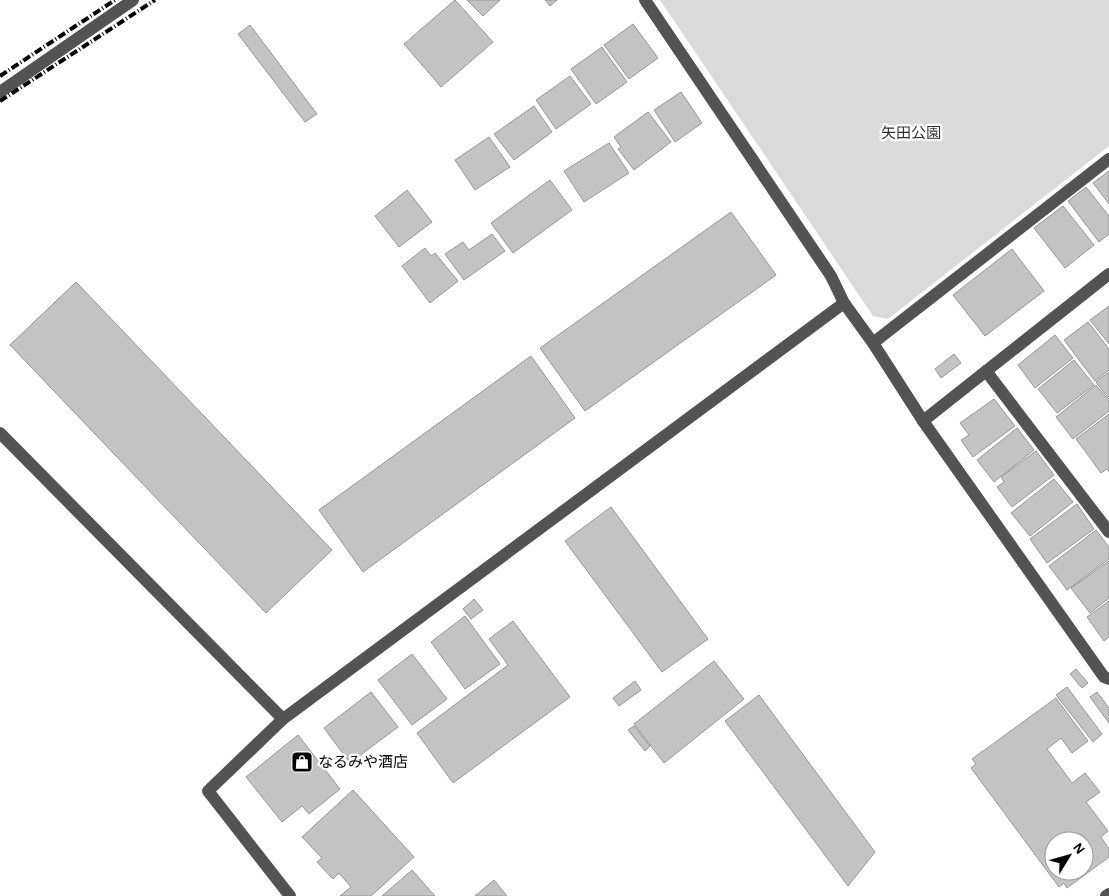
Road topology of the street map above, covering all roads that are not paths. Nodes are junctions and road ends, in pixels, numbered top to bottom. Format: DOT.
graph roads {
  1 [pos="133,0"];
  2 [pos="645,0"];
  3 [pos="0,92"];
  4 [pos="1109,159"];
  5 [pos="1108,277"];
  6 [pos="844,303"];
  7 [pos="873,343"];
  8 [pos="986,371"];
  9 [pos="923,421"];
  10 [pos="0,433"];
  11 [pos="1109,532"];
  12 [pos="1109,679"];
  13 [pos="282,719"];
  14 [pos="1109,894"];
  15 [pos="290,896"];
  16 [pos="1106,896"];
  1 -- 3 [label="street"];
  2 -- 6 [label="street"];
  4 -- 7 [label="street"];
  5 -- 8 [label="street"];
  6 -- 7 [label="street"];
  6 -- 13 [label="street"];
  7 -- 9 [label="street"];
  8 -- 9 [label="street"];
  8 -- 11 [label="street"];
  9 -- 12 [label="street"];
  10 -- 13 [label="street"];
  13 -- 15 [label="street"];
  14 -- 16 [label="street"];
}
